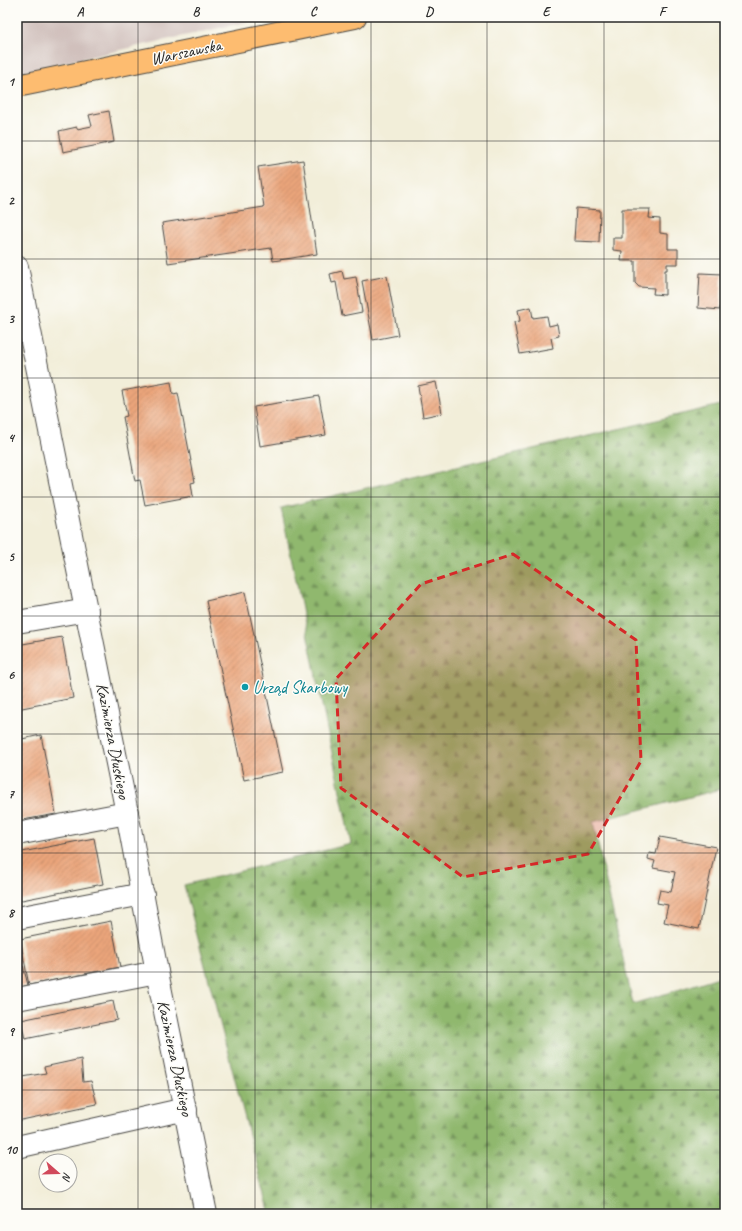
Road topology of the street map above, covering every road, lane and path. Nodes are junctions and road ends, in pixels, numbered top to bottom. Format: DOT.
graph roads {
  1 [pos="355,17"];
  2 [pos="17,86"];
  3 [pos="17,267"];
  4 [pos="86,610"];
  5 [pos="17,622"];
  6 [pos="127,813"];
  7 [pos="17,834"];
  8 [pos="142,894"];
  9 [pos="17,918"];
  10 [pos="157,972"];
  11 [pos="17,999"];
  12 [pos="186,1110"];
  13 [pos="17,1147"];
  14 [pos="206,1214"];
  1 -- 2 [label="main road, Warszawska"];
  3 -- 4 [label="street, Kazimierza Dłuskiego"];
  4 -- 5 [label="street"];
  4 -- 6 [label="street, Kazimierza Dłuskiego"];
  6 -- 7 [label="street"];
  6 -- 8 [label="street, Kazimierza Dłuskiego"];
  8 -- 9 [label="street"];
  8 -- 10 [label="street, Kazimierza Dłuskiego"];
  10 -- 11 [label="street"];
  10 -- 12 [label="street, Kazimierza Dłuskiego"];
  12 -- 13 [label="street"];
  12 -- 14 [label="street, Kazimierza Dłuskiego"];
}
